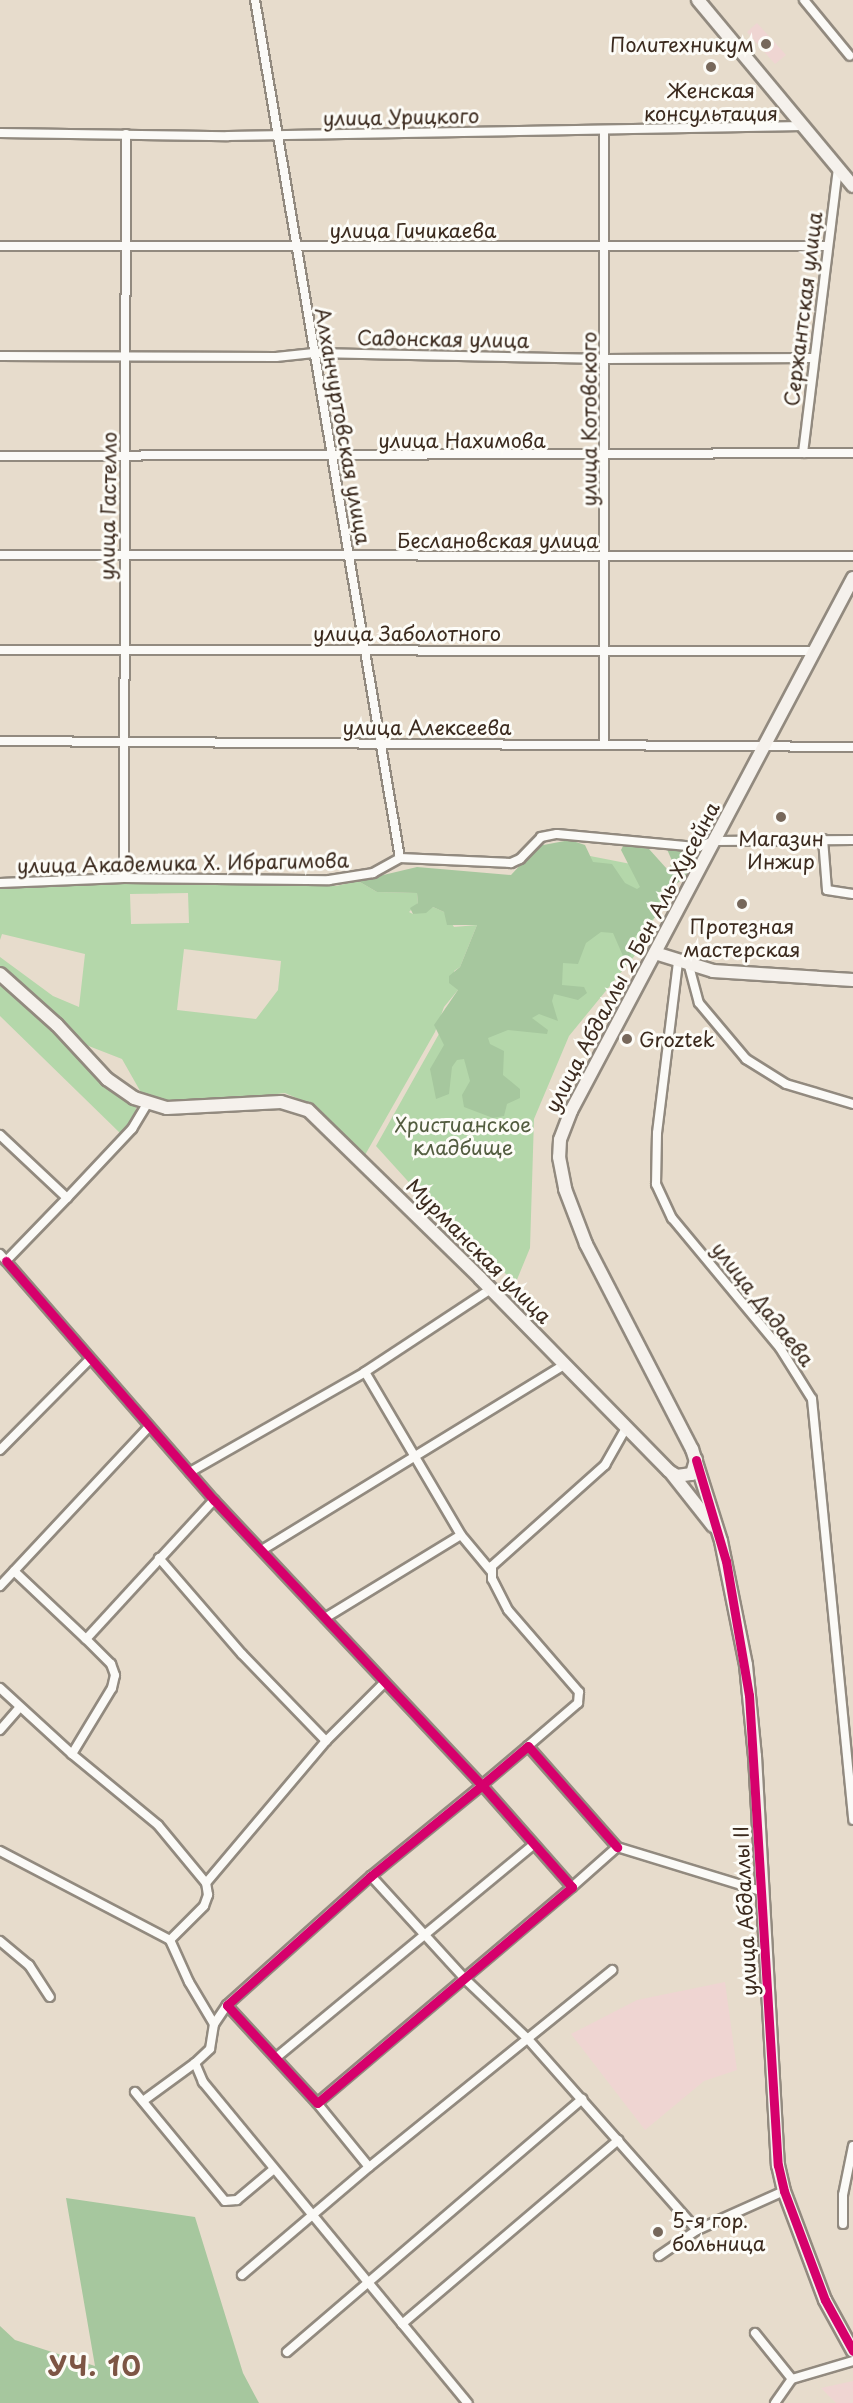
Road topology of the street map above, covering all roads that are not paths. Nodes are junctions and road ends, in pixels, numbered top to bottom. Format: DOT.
graph roads {
  1 [pos="255,0"];
  2 [pos="698,0"];
  3 [pos="804,0"];
  4 [pos="850,56"];
  5 [pos="803,126"];
  6 [pos="604,131"];
  7 [pos="0,133"];
  8 [pos="126,134"];
  9 [pos="277,135"];
  10 [pos="838,168"];
  11 [pos="853,186"];
  12 [pos="0,246"];
  13 [pos="124,246"];
  14 [pos="294,246"];
  15 [pos="606,246"];
  16 [pos="827,246"];
  17 [pos="314,353"];
  18 [pos="0,356"];
  19 [pos="125,356"];
  20 [pos="813,358"];
  21 [pos="606,359"];
  22 [pos="803,453"];
  23 [pos="853,453"];
  24 [pos="0,456"];
  25 [pos="126,456"];
  26 [pos="606,456"];
  27 [pos="334,457"];
  28 [pos="0,555"];
  29 [pos="123,555"];
  30 [pos="605,556"];
  31 [pos="853,556"];
  32 [pos="348,557"];
  33 [pos="853,578"];
  34 [pos="123,649"];
  35 [pos="367,649"];
  36 [pos="0,650"];
  37 [pos="605,651"];
  38 [pos="814,651"];
  39 [pos="0,741"];
  40 [pos="122,741"];
  41 [pos="380,743"];
  42 [pos="604,744"];
  43 [pos="764,747"];
  44 [pos="853,747"];
  45 [pos="823,839"];
  46 [pos="853,840"];
  47 [pos="714,841"];
  48 [pos="400,858"];
  49 [pos="124,878"];
  50 [pos="0,884"];
  51 [pos="853,894"];
  52 [pos="655,953"];
  53 [pos="683,964"];
  54 [pos="0,974"];
  55 [pos="853,980"];
  56 [pos="147,1104"];
  57 [pos="853,1104"];
  58 [pos="0,1135"];
  59 [pos="67,1198"];
  60 [pos="3,1258"];
  61 [pos="491,1289"];
  62 [pos="89,1360"];
  63 [pos="565,1364"];
  64 [pos="365,1372"];
  65 [pos="149,1427"];
  66 [pos="626,1428"];
  67 [pos="0,1450"];
  68 [pos="416,1456"];
  69 [pos="696,1460"];
  70 [pos="669,1471"];
  71 [pos="190,1472"];
  72 [pos="214,1500"];
  73 [pos="461,1535"];
  74 [pos="721,1541"];
  75 [pos="262,1551"];
  76 [pos="159,1558"];
  77 [pos="14,1571"];
  78 [pos="491,1571"];
  79 [pos="0,1586"];
  80 [pos="325,1618"];
  81 [pos="86,1639"];
  82 [pos="385,1682"];
  83 [pos="0,1688"];
  84 [pos="20,1707"];
  85 [pos="0,1730"];
  86 [pos="326,1742"];
  87 [pos="528,1746"];
  88 [pos="72,1754"];
  89 [pos="482,1785"];
  90 [pos="852,1808"];
  91 [pos="853,1820"];
  92 [pos="534,1844"];
  93 [pos="617,1847"];
  94 [pos="0,1851"];
  95 [pos="371,1876"];
  96 [pos="206,1883"];
  97 [pos="572,1887"];
  98 [pos="761,1891"];
  99 [pos="424,1935"];
  100 [pos="170,1940"];
  101 [pos="0,1941"];
  102 [pos="612,1971"];
  103 [pos="465,1979"];
  104 [pos="50,1997"];
  105 [pos="227,2005"];
  106 [pos="214,2024"];
  107 [pos="527,2038"];
  108 [pos="278,2056"];
  109 [pos="195,2063"];
  110 [pos="135,2092"];
  111 [pos="582,2099"];
  112 [pos="143,2101"];
  113 [pos="316,2103"];
  114 [pos="618,2140"];
  115 [pos="853,2146"];
  116 [pos="369,2167"];
  117 [pos="274,2169"];
  118 [pos="784,2192"];
  119 [pos="314,2217"];
  120 [pos="843,2224"];
  121 [pos="698,2230"];
  122 [pos="659,2256"];
  123 [pos="242,2275"];
  124 [pos="368,2283"];
  125 [pos="402,2324"];
  126 [pos="755,2333"];
  127 [pos="853,2351"];
  128 [pos="287,2352"];
  129 [pos="853,2361"];
  130 [pos="792,2379"];
  131 [pos="468,2403"];
  132 [pos="776,2403"];
  1 -- 9 [label="street, Алханчуртовская улица"];
  2 -- 5 [label="main road"];
  3 -- 4 [label="street"];
  5 -- 6 [label="street, улица Урицкого"];
  5 -- 10 [label="main road"];
  6 -- 9 [label="street, улица Урицкого"];
  6 -- 15 [label="street, улица Котовского"];
  7 -- 8 [label="street, улица Урицкого"];
  8 -- 9 [label="street, улица Урицкого"];
  8 -- 13 [label="street, улица Гастелло"];
  9 -- 14 [label="street, Алханчуртовская улица"];
  10 -- 11 [label="main road"];
  10 -- 16 [label="street, Сержантская улица"];
  12 -- 13 [label="street, улица Гичикаева"];
  13 -- 14 [label="street, улица Гичикаева"];
  13 -- 19 [label="street, улица Гастелло"];
  14 -- 15 [label="street, улица Гичикаева"];
  14 -- 17 [label="street, Алханчуртовская улица"];
  15 -- 16 [label="street, улица Гичикаева"];
  15 -- 21 [label="street, улица Котовского"];
  16 -- 20 [label="street, Сержантская улица"];
  17 -- 19 [label="street, Садонская улица"];
  17 -- 21 [label="street, Садонская улица"];
  17 -- 27 [label="street, Алханчуртовская улица"];
  18 -- 19 [label="street, Садонская улица"];
  19 -- 25 [label="street, улица Гастелло"];
  20 -- 21 [label="street, Садонская улица"];
  20 -- 22 [label="street, Сержантская улица"];
  21 -- 26 [label="street, улица Котовского"];
  22 -- 23 [label="street, улица Нахимова"];
  22 -- 26 [label="street, улица Нахимова"];
  24 -- 25 [label="street, улица Нахимова"];
  25 -- 27 [label="street, улица Нахимова"];
  25 -- 29 [label="street, улица Гастелло"];
  26 -- 27 [label="street, улица Нахимова"];
  26 -- 30 [label="street, улица Котовского"];
  27 -- 32 [label="street, Алханчуртовская улица"];
  28 -- 29 [label="street, Беслановская улица"];
  29 -- 32 [label="street, Беслановская улица"];
  29 -- 34 [label="street, улица Гастелло"];
  30 -- 31 [label="street, Беслановская улица"];
  30 -- 32 [label="street, Беслановская улица"];
  30 -- 37 [label="street, улица Котовского"];
  32 -- 35 [label="street, Алханчуртовская улица"];
  33 -- 38 [label="main road, улица Абдаллы 2 Бен Аль-Хусейна"];
  34 -- 35 [label="street, улица Заболотного"];
  34 -- 36 [label="street, улица Заболотного"];
  34 -- 40 [label="street, улица Гастелло"];
  35 -- 37 [label="street, улица Заболотного"];
  35 -- 41 [label="street, Алханчуртовская улица"];
  37 -- 38 [label="street, улица Заболотного"];
  37 -- 42 [label="street, улица Котовского"];
  38 -- 43 [label="main road, улица Абдаллы 2 Бен Аль-Хусейна"];
  39 -- 40 [label="street, улица Алексеева"];
  40 -- 41 [label="street, улица Алексеева"];
  40 -- 49 [label="street, улица Гастелло"];
  41 -- 42 [label="street, улица Алексеева"];
  41 -- 48 [label="street, Алханчуртовская улица"];
  42 -- 43 [label="street, улица Алексеева"];
  43 -- 44 [label="street, улица Алексеева"];
  43 -- 47 [label="main road, улица Абдаллы 2 Бен Аль-Хусейна"];
  45 -- 46 [label="street"];
  45 -- 47 [label="street"];
  45 -- 51 [label="street"];
  47 -- 48 [label="street"];
  47 -- 52 [label="main road, улица Абдаллы 2 Бен Аль-Хусейна"];
  48 -- 49 [label="street, улица Академика Х. Ибрагимова"];
  49 -- 50 [label="street, улица Академика Х. Ибрагимова"];
  52 -- 53 [label="main road"];
  52 -- 69 [label="main road, улица Абдаллы 2 Бен Аль-Хусейна"];
  53 -- 55 [label="main road"];
  53 -- 57 [label="street"];
  53 -- 90 [label="street, улица Дадаева"];
  54 -- 56 [label="main road, Мурманская улица"];
  56 -- 59 [label="street"];
  56 -- 61 [label="main road, Мурманская улица"];
  58 -- 59 [label="street"];
  59 -- 60 [label="street"];
  60 -- 62 [label="street"];
  61 -- 63 [label="main road, Мурманская улица"];
  61 -- 64 [label="street"];
  62 -- 65 [label="street"];
  62 -- 67 [label="street"];
  63 -- 66 [label="main road, Мурманская улица"];
  63 -- 68 [label="street"];
  64 -- 68 [label="street"];
  64 -- 71 [label="street"];
  65 -- 71 [label="street"];
  65 -- 77 [label="street"];
  66 -- 70 [label="main road, Мурманская улица"];
  66 -- 78 [label="street"];
  68 -- 73 [label="street"];
  68 -- 75 [label="street"];
  69 -- 70 [label="main road"];
  69 -- 74 [label="main road, улица Абдаллы II"];
  70 -- 74 [label="main road, Мурманская улица"];
  71 -- 72 [label="street"];
  72 -- 75 [label="street"];
  72 -- 76 [label="street"];
  73 -- 78 [label="street"];
  73 -- 80 [label="street"];
  74 -- 98 [label="main road, улица Абдаллы II"];
  75 -- 80 [label="street"];
  76 -- 81 [label="street"];
  76 -- 86 [label="street"];
  77 -- 79 [label="street"];
  77 -- 81 [label="street"];
  78 -- 87 [label="street"];
  80 -- 82 [label="street"];
  81 -- 88 [label="street"];
  82 -- 86 [label="street"];
  82 -- 89 [label="street"];
  83 -- 84 [label="street"];
  84 -- 85 [label="street"];
  84 -- 88 [label="street"];
  86 -- 96 [label="street"];
  87 -- 89 [label="street"];
  87 -- 93 [label="street"];
  88 -- 96 [label="street"];
  89 -- 92 [label="street"];
  89 -- 95 [label="street"];
  90 -- 91 [label="street, улица Дадаева"];
  92 -- 97 [label="street"];
  92 -- 99 [label="street"];
  93 -- 97 [label="street"];
  93 -- 98 [label="street"];
  94 -- 100 [label="street"];
  95 -- 99 [label="street"];
  95 -- 105 [label="street"];
  96 -- 100 [label="street"];
  97 -- 103 [label="street"];
  98 -- 118 [label="main road, улица Абдаллы II"];
  99 -- 103 [label="street"];
  99 -- 108 [label="street"];
  100 -- 106 [label="street"];
  101 -- 104 [label="street"];
  102 -- 107 [label="street"];
  103 -- 107 [label="street"];
  103 -- 113 [label="street"];
  105 -- 106 [label="street"];
  105 -- 108 [label="street"];
  106 -- 109 [label="street"];
  107 -- 111 [label="street"];
  107 -- 116 [label="street"];
  108 -- 113 [label="street"];
  109 -- 112 [label="street"];
  109 -- 117 [label="street"];
  110 -- 112 [label="street"];
  111 -- 114 [label="street"];
  111 -- 124 [label="street"];
  112 -- 117 [label="street"];
  113 -- 116 [label="street"];
  114 -- 121 [label="street"];
  114 -- 125 [label="street"];
  115 -- 120 [label="street"];
  116 -- 119 [label="street"];
  117 -- 119 [label="street"];
  118 -- 121 [label="street"];
  118 -- 127 [label="main road, улица Абдаллы II"];
  119 -- 123 [label="street"];
  119 -- 124 [label="street"];
  121 -- 122 [label="street"];
  124 -- 125 [label="street"];
  124 -- 128 [label="street"];
  125 -- 131 [label="street"];
  126 -- 130 [label="street"];
  129 -- 130 [label="street"];
  130 -- 132 [label="street"];
}
